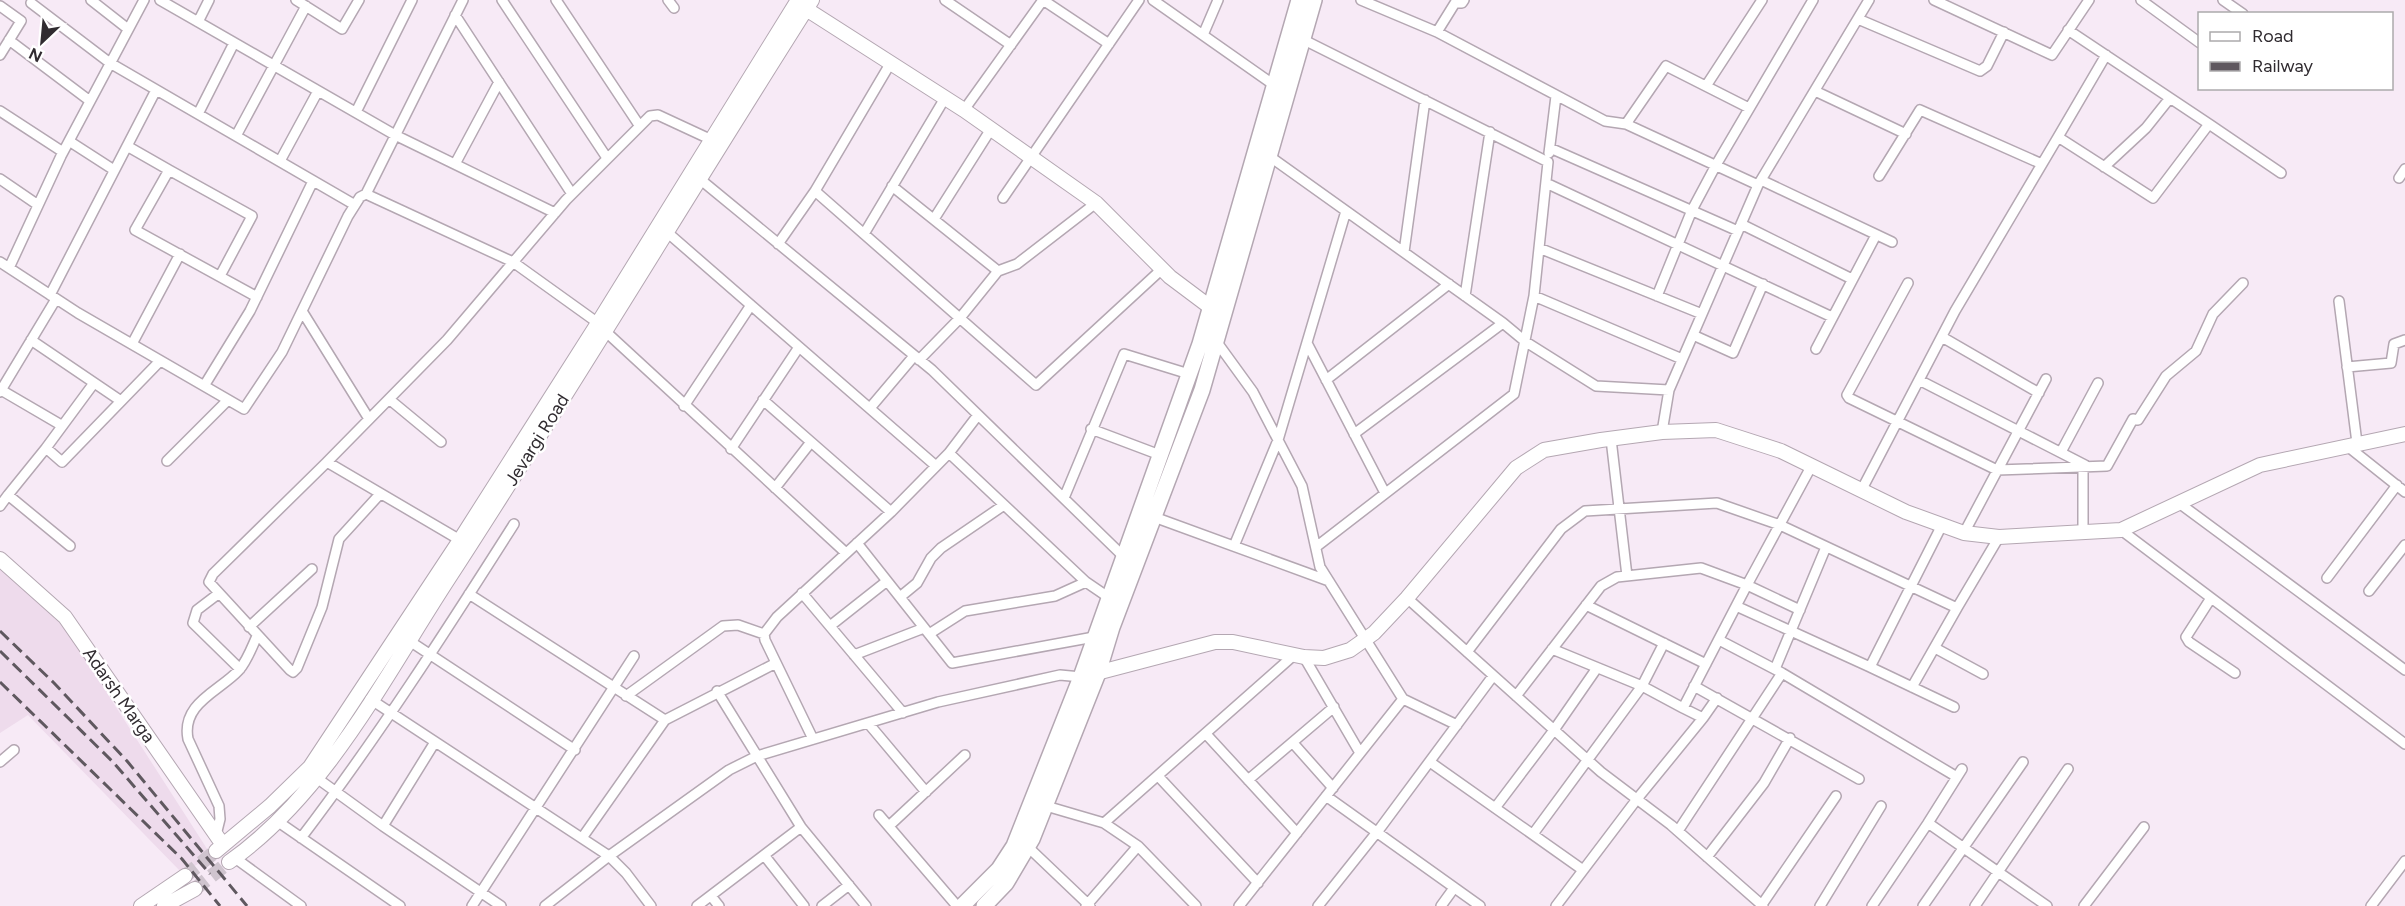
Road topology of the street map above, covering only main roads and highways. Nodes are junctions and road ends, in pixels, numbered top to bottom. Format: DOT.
graph roads {
  1 [pos="1299,0"];
  2 [pos="1314,0"];
  3 [pos="801,2"];
  4 [pos="717,142"];
  5 [pos="1217,309"];
  6 [pos="602,327"];
  7 [pos="2405,434"];
  8 [pos="0,559"];
  9 [pos="1098,673"];
  10 [pos="1081,677"];
  11 [pos="312,774"];
  12 [pos="232,860"];
  13 [pos="185,876"];
  14 [pos="195,889"];
  15 [pos="182,902"];
  16 [pos="956,905"];
  17 [pos="141,906"];
  18 [pos="164,906"];
  19 [pos="984,906"];
  1 -- 5 [label="main road"];
  2 -- 5 [label="main road"];
  3 -- 4 [label="main road, Jevargi Road"];
  3 -- 5 [label="main road"];
  4 -- 6 [label="main road"];
  4 -- 6 [label="main road, Jevargi Road"];
  5 -- 9 [label="main road"];
  5 -- 10 [label="main road"];
  6 -- 11 [label="main road"];
  6 -- 11 [label="main road, Jevargi Road"];
  7 -- 9 [label="main road"];
  8 -- 11 [label="main road, Adarsh Marga"];
  9 -- 10 [label="main road"];
  9 -- 19 [label="main road"];
  10 -- 16 [label="main road"];
  11 -- 12 [label="main road, Jevargi Road"];
  13 -- 17 [label="main road"];
  14 -- 15 [label="main road"];
  15 -- 18 [label="main road"];
}
